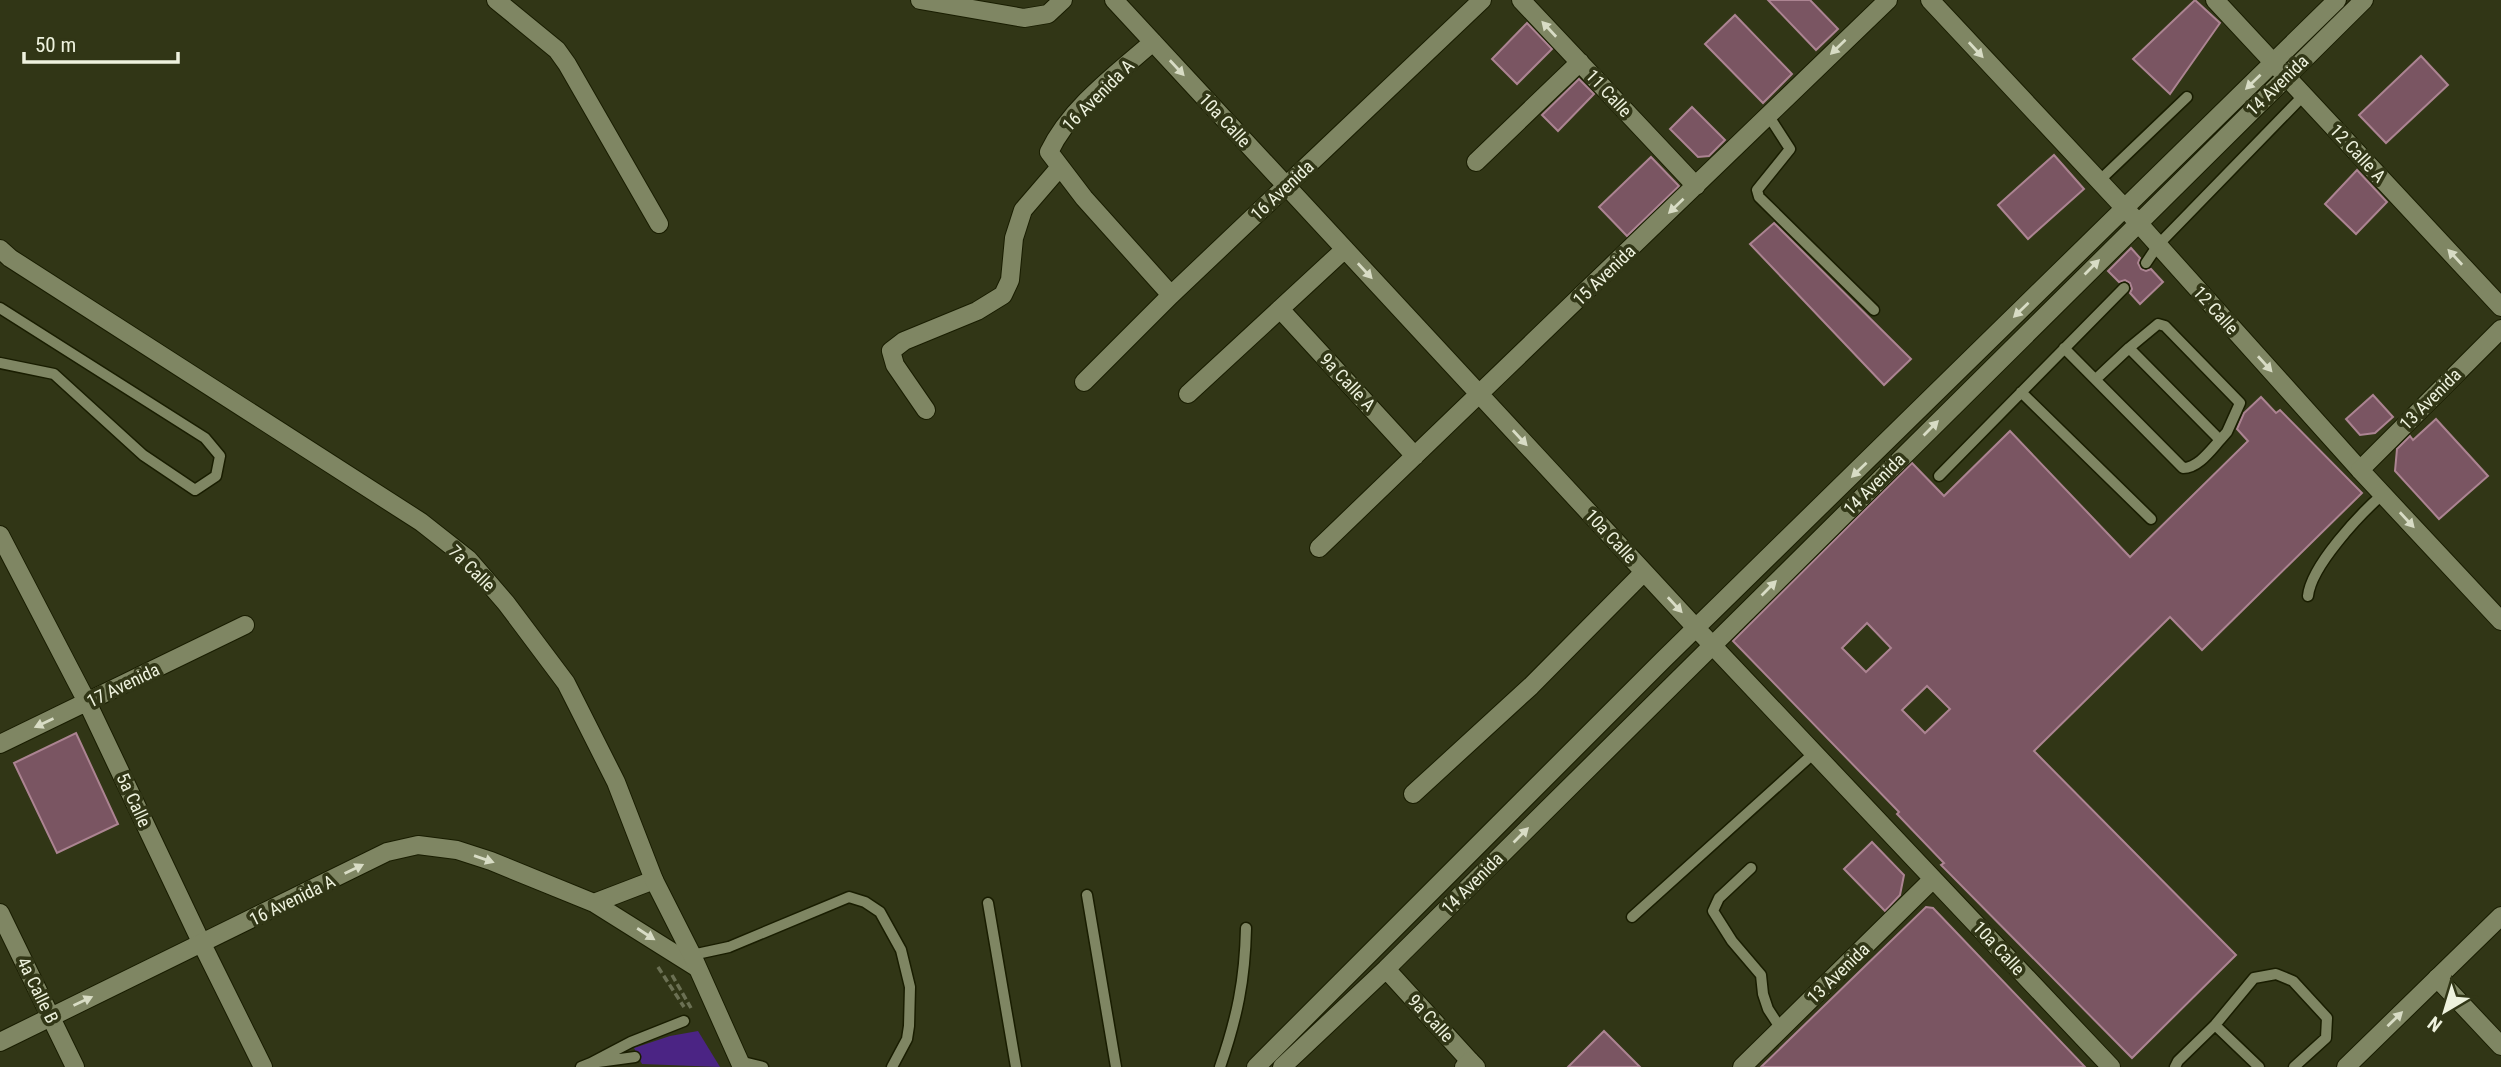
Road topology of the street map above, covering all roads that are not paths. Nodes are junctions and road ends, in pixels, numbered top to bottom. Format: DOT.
graph roads {
  1 [pos="496,0"];
  2 [pos="920,0"];
  3 [pos="1063,0"];
  4 [pos="1114,0"];
  5 [pos="1482,0"];
  6 [pos="1521,0"];
  7 [pos="1888,0"];
  8 [pos="1930,0"];
  9 [pos="2215,0"];
  10 [pos="2337,0"];
  11 [pos="2364,0"];
  12 [pos="1153,42"];
  13 [pos="1580,62"];
  14 [pos="2274,62"];
  15 [pos="2287,76"];
  16 [pos="2304,95"];
  17 [pos="2187,97"];
  18 [pos="1768,115"];
  19 [pos="1476,162"];
  20 [pos="1060,167"];
  21 [pos="2099,181"];
  22 [pos="1286,186"];
  23 [pos="1696,186"];
  24 [pos="2125,208"];
  25 [pos="2138,222"];
  26 [pos="659,224"];
  27 [pos="2158,245"];
  28 [pos="0,249"];
  29 [pos="1345,249"];
  30 [pos="2146,263"];
  31 [pos="2124,288"];
  32 [pos="1171,295"];
  33 [pos="2501,307"];
  34 [pos="0,308"];
  35 [pos="1280,309"];
  36 [pos="1874,310"];
  37 [pos="2501,329"];
  38 [pos="2064,348"];
  39 [pos="2129,348"];
  40 [pos="0,363"];
  41 [pos="2096,379"];
  42 [pos="1084,382"];
  43 [pos="2021,392"];
  44 [pos="1188,394"];
  45 [pos="1479,394"];
  46 [pos="926,410"];
  47 [pos="2220,440"];
  48 [pos="1415,456"];
  49 [pos="2360,470"];
  50 [pos="1939,476"];
  51 [pos="2383,494"];
  52 [pos="2151,519"];
  53 [pos="3,546"];
  54 [pos="1319,548"];
  55 [pos="1644,572"];
  56 [pos="2308,596"];
  57 [pos="2501,621"];
  58 [pos="245,625"];
  59 [pos="1697,629"];
  60 [pos="1712,645"];
  61 [pos="87,702"];
  62 [pos="0,744"];
  63 [pos="1814,753"];
  64 [pos="1413,794"];
  65 [pos="1751,868"];
  66 [pos="1933,879"];
  67 [pos="654,880"];
  68 [pos="1087,895"];
  69 [pos="594,903"];
  70 [pos="988,903"];
  71 [pos="0,913"];
  72 [pos="2501,916"];
  73 [pos="1632,917"];
  74 [pos="1247,928"];
  75 [pos="202,944"];
  76 [pos="694,961"];
  77 [pos="1386,969"];
  78 [pos="2437,978"];
  79 [pos="51,1016"];
  80 [pos="687,1019"];
  81 [pos="2215,1025"];
  82 [pos="1781,1029"];
  83 [pos="0,1042"];
  84 [pos="2501,1046"];
  85 [pos="635,1057"];
  86 [pos="740,1064"];
  87 [pos="586,1065"];
  88 [pos="1470,1065"];
  89 [pos="75,1067"];
  90 [pos="263,1067"];
  91 [pos="763,1067"];
  92 [pos="892,1067"];
  93 [pos="1016,1067"];
  94 [pos="1116,1067"];
  95 [pos="1220,1067"];
  96 [pos="1256,1067"];
  97 [pos="1282,1067"];
  98 [pos="1742,1067"];
  99 [pos="2111,1067"];
  100 [pos="2175,1067"];
  101 [pos="2259,1067"];
  102 [pos="2294,1067"];
  103 [pos="2346,1067"];
  1 -- 26 [label="street"];
  2 -- 3 [label="street"];
  4 -- 12 [label="street, 10a Calle"];
  5 -- 22 [label="street, 16 Avenida"];
  13 -- 6 [label="street, 11 Calle, one-way"];
  7 -- 18 [label="street, 15 Avenida, one-way"];
  8 -- 21 [label="street, 12 Calle, one-way"];
  9 -- 14 [label="street, 12 Calle A"];
  10 -- 14 [label="street, 14 Avenida"];
  11 -- 15 [label="street, 14 Avenida"];
  12 -- 20 [label="street, 16 Avenida A"];
  12 -- 22 [label="street, 10a Calle, one-way"];
  13 -- 19 [label="street"];
  13 -- 23 [label="street, 11 Calle"];
  14 -- 15 [label="street, 12 Calle A"];
  14 -- 24 [label="street, 14 Avenida, one-way"];
  15 -- 16 [label="street, 12 Calle A"];
  15 -- 25 [label="street, 14 Avenida"];
  16 -- 27 [label="lane"];
  33 -- 16 [label="street, 12 Calle A, one-way"];
  17 -- 21 [label="lane"];
  18 -- 23 [label="street, 15 Avenida"];
  18 -- 36 [label="lane"];
  20 -- 32 [label="street"];
  20 -- 46 [label="street"];
  21 -- 24 [label="street, 12 Calle"];
  22 -- 29 [label="street, 10a Calle"];
  22 -- 32 [label="street, 16 Avenida"];
  23 -- 45 [label="street, 15 Avenida, one-way"];
  24 -- 25 [label="street, 12 Calle"];
  24 -- 59 [label="street, 14 Avenida, one-way"];
  25 -- 27 [label="street, 12 Calle"];
  60 -- 25 [label="street, 14 Avenida, one-way"];
  27 -- 30 [label="lane"];
  27 -- 49 [label="street, 12 Calle, one-way"];
  28 -- 67 [label="street, 7a Calle"];
  29 -- 35 [label="street"];
  29 -- 45 [label="street, 10a Calle, one-way"];
  31 -- 38 [label="lane"];
  32 -- 42 [label="street, 16 Avenida"];
  34 -- 40 [label="lane"];
  35 -- 44 [label="street"];
  35 -- 48 [label="street, 9a Calle A"];
  37 -- 49 [label="street, 13 Avenida"];
  38 -- 41 [label="lane"];
  38 -- 43 [label="lane"];
  39 -- 41 [label="lane"];
  39 -- 47 [label="lane"];
  39 -- 47 [label="lane"];
  41 -- 47 [label="lane"];
  43 -- 50 [label="lane"];
  43 -- 52 [label="lane"];
  45 -- 48 [label="street, 15 Avenida"];
  45 -- 55 [label="street, 10a Calle, one-way"];
  48 -- 54 [label="street, 15 Avenida"];
  49 -- 51 [label="street, 12 Calle"];
  51 -- 56 [label="lane"];
  51 -- 57 [label="street, 12 Calle, one-way"];
  53 -- 61 [label="street, 5a Calle"];
  55 -- 59 [label="street, 10a Calle, one-way"];
  55 -- 64 [label="street"];
  58 -- 61 [label="street, 17 Avenida"];
  59 -- 60 [label="street, 10a Calle"];
  59 -- 96 [label="street, 14 Avenida"];
  60 -- 63 [label="street, 10a Calle"];
  77 -- 60 [label="street, 14 Avenida, one-way"];
  61 -- 62 [label="street, 17 Avenida, one-way"];
  61 -- 75 [label="street, 5a Calle"];
  63 -- 66 [label="street, 10a Calle"];
  63 -- 73 [label="lane"];
  65 -- 82 [label="lane"];
  66 -- 82 [label="street, 13 Avenida"];
  66 -- 99 [label="street, 10a Calle"];
  67 -- 69 [label="street"];
  67 -- 76 [label="street, 7a Calle"];
  68 -- 94 [label="lane"];
  75 -- 69 [label="street, 16 Avenida A, one-way"];
  69 -- 76 [label="street, 16 Avenida A, one-way"];
  70 -- 93 [label="lane"];
  71 -- 79 [label="street, 4a Calle B"];
  72 -- 78 [label="street"];
  74 -- 95 [label="lane"];
  79 -- 75 [label="street, 16 Avenida A, one-way"];
  75 -- 90 [label="street, 5a Calle"];
  76 -- 86 [label="street, 7a Calle"];
  76 -- 92 [label="lane"];
  77 -- 88 [label="street, 9a Calle"];
  77 -- 97 [label="street, 14 Avenida"];
  78 -- 84 [label="street"];
  103 -- 78 [label="street, one-way"];
  79 -- 83 [label="street, 16 Avenida A"];
  79 -- 89 [label="street, 4a Calle B"];
  80 -- 87 [label="lane"];
  81 -- 100 [label="lane"];
  81 -- 101 [label="lane"];
  81 -- 102 [label="lane"];
  82 -- 98 [label="street, 13 Avenida"];
  85 -- 87 [label="lane"];
  86 -- 91 [label="lane"];
}
